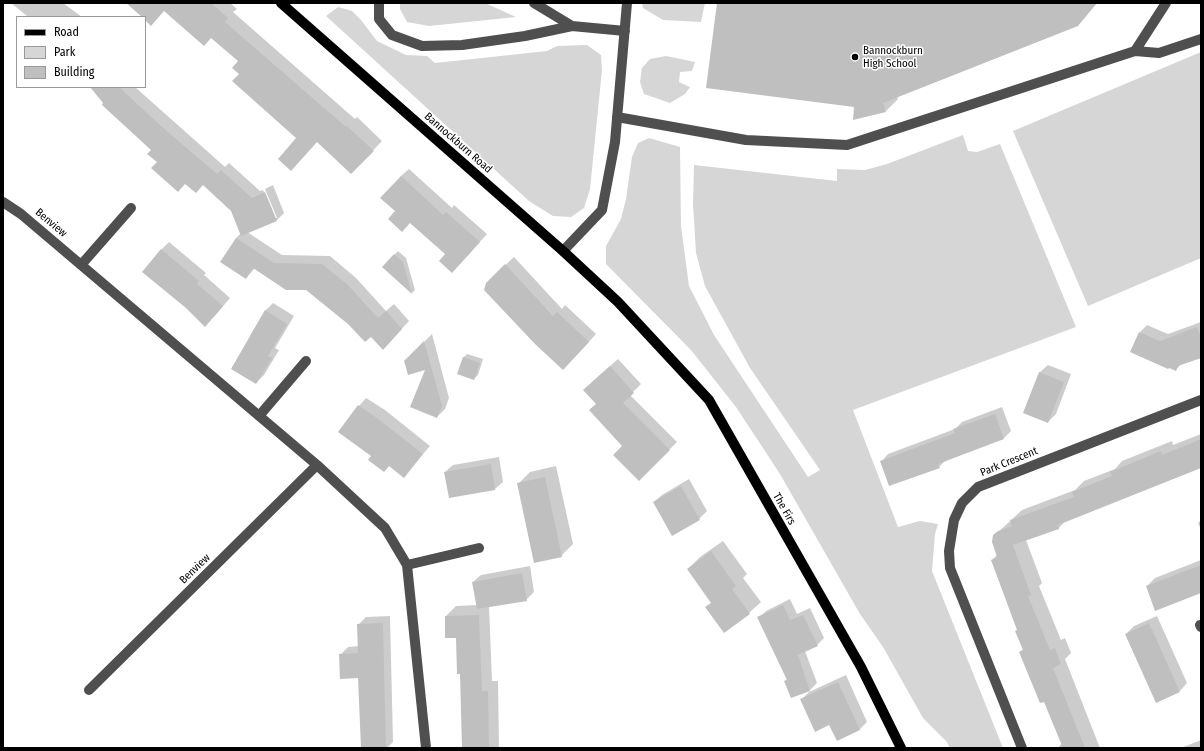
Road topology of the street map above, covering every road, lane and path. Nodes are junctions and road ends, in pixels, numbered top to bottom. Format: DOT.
graph roads {
  1 [pos="281,3"];
  2 [pos="379,3"];
  3 [pos="534,3"];
  4 [pos="627,3"];
  5 [pos="1166,3"];
  6 [pos="572,26"];
  7 [pos="625,31"];
  8 [pos="1201,39"];
  9 [pos="1135,51"];
  10 [pos="617,117"];
  11 [pos="3,202"];
  12 [pos="131,208"];
  13 [pos="563,251"];
  14 [pos="81,265"];
  15 [pos="618,302"];
  16 [pos="306,362"];
  17 [pos="1201,400"];
  18 [pos="259,416"];
  19 [pos="317,465"];
  20 [pos="479,548"];
  21 [pos="408,565"];
  22 [pos="89,690"];
  23 [pos="426,748"];
  24 [pos="902,748"];
  25 [pos="1022,748"];
  1 -- 13 [label="main road, Bannockburn Road"];
  2 -- 6 [label="street"];
  3 -- 6 [label="street"];
  4 -- 7 [label="street"];
  5 -- 9 [label="street"];
  6 -- 7 [label="street"];
  7 -- 10 [label="street"];
  8 -- 9 [label="street"];
  9 -- 10 [label="street"];
  10 -- 13 [label="street"];
  11 -- 14 [label="street, Benview"];
  12 -- 14 [label="street"];
  13 -- 15 [label="main road, Bannockburn Road"];
  14 -- 18 [label="street, Benview"];
  15 -- 24 [label="main road, The Firs"];
  16 -- 18 [label="street"];
  17 -- 25 [label="street, Park Crescent"];
  18 -- 19 [label="street, Benview"];
  19 -- 21 [label="street, Benview"];
  19 -- 22 [label="street, Benview"];
  20 -- 21 [label="street"];
  21 -- 23 [label="street, Benview"];
}
